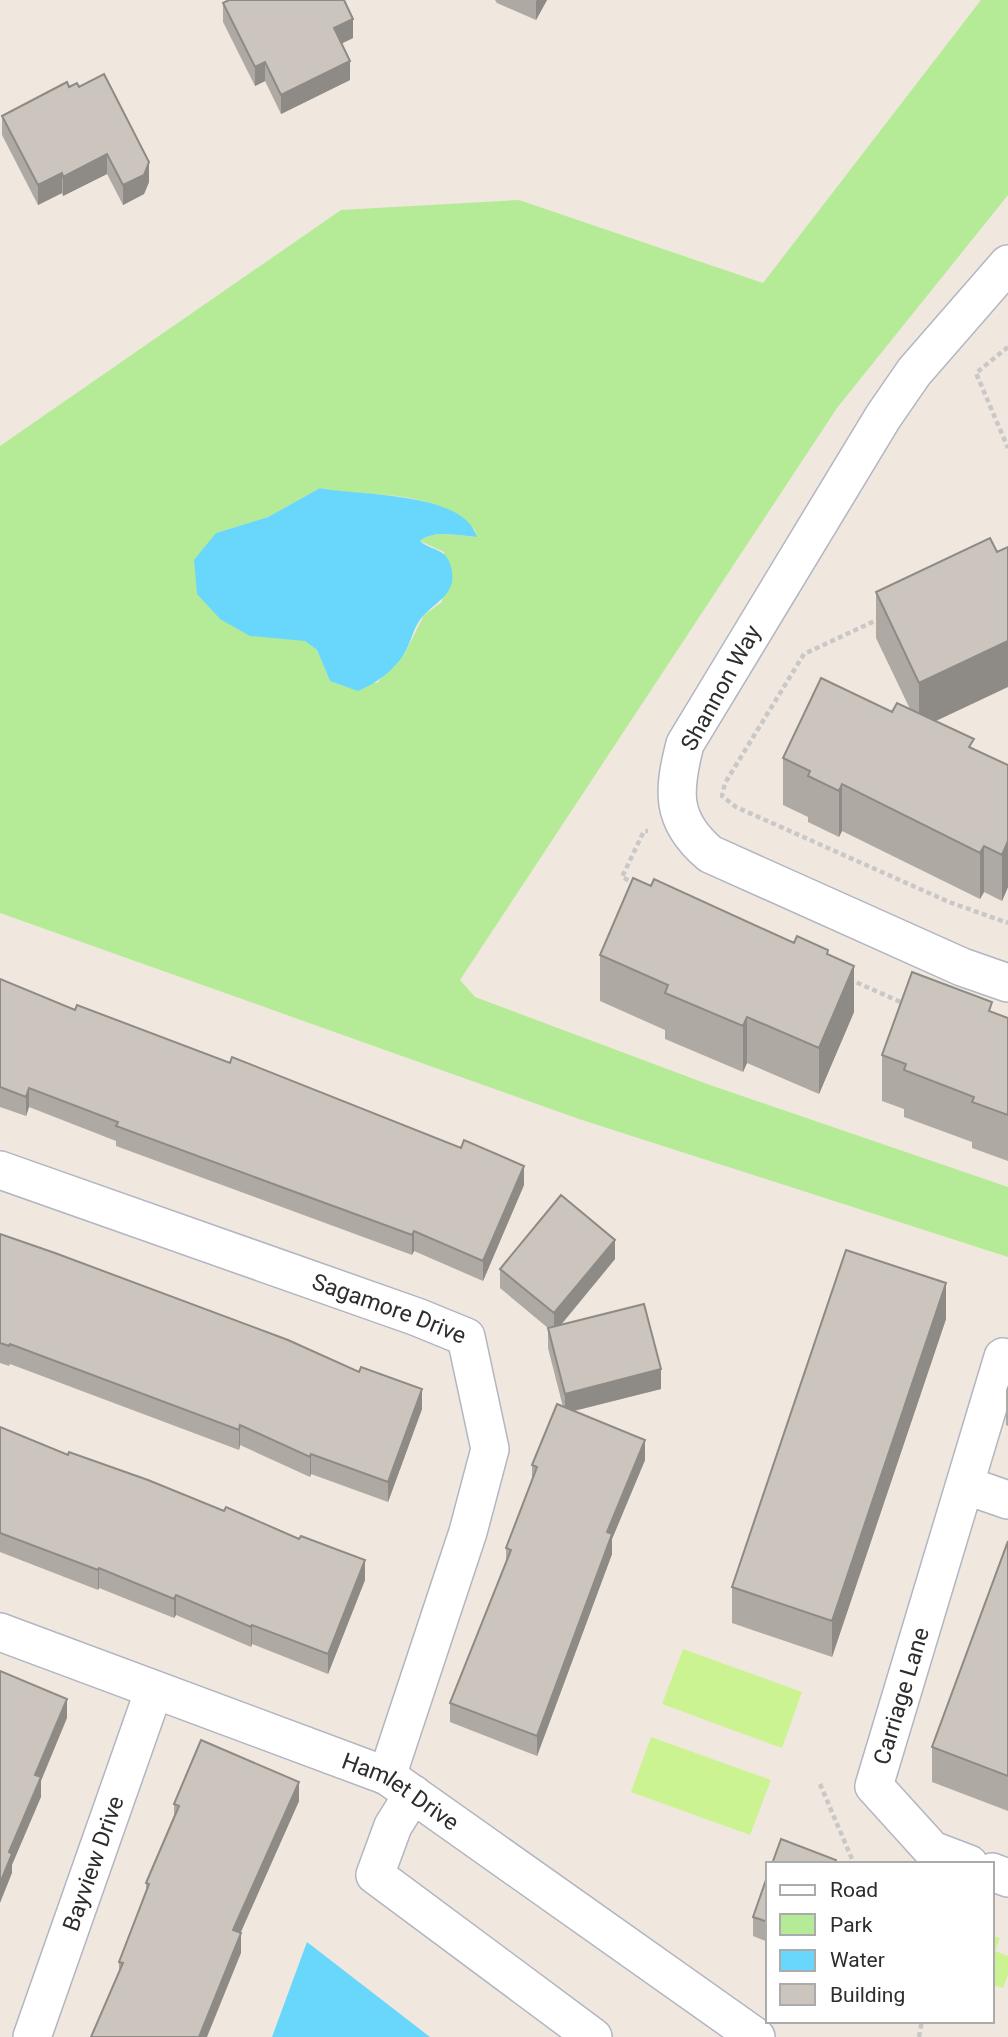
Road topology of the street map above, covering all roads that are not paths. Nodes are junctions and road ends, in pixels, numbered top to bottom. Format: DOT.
graph roads {
  1 [pos="1008,264"];
  2 [pos="1008,983"];
  3 [pos="0,1170"];
  4 [pos="1003,1357"];
  5 [pos="965,1485"];
  6 [pos="1008,1500"];
  7 [pos="0,1632"];
  8 [pos="155,1690"];
  9 [pos="400,1785"];
  10 [pos="964,1862"];
  11 [pos="750,2035"];
  12 [pos="32,2037"];
  13 [pos="593,2037"];
  1 -- 2 [label="street, Shannon Way"];
  3 -- 9 [label="street, Sagamore Drive"];
  4 -- 5 [label="street, Carriage Lane"];
  5 -- 6 [label="street"];
  5 -- 10 [label="street, Carriage Lane"];
  7 -- 8 [label="street, Hamlet Drive"];
  8 -- 9 [label="street, Hamlet Drive"];
  8 -- 12 [label="street, Bayview Drive"];
  9 -- 11 [label="street, Hamlet Drive"];
  9 -- 13 [label="street"];
}
